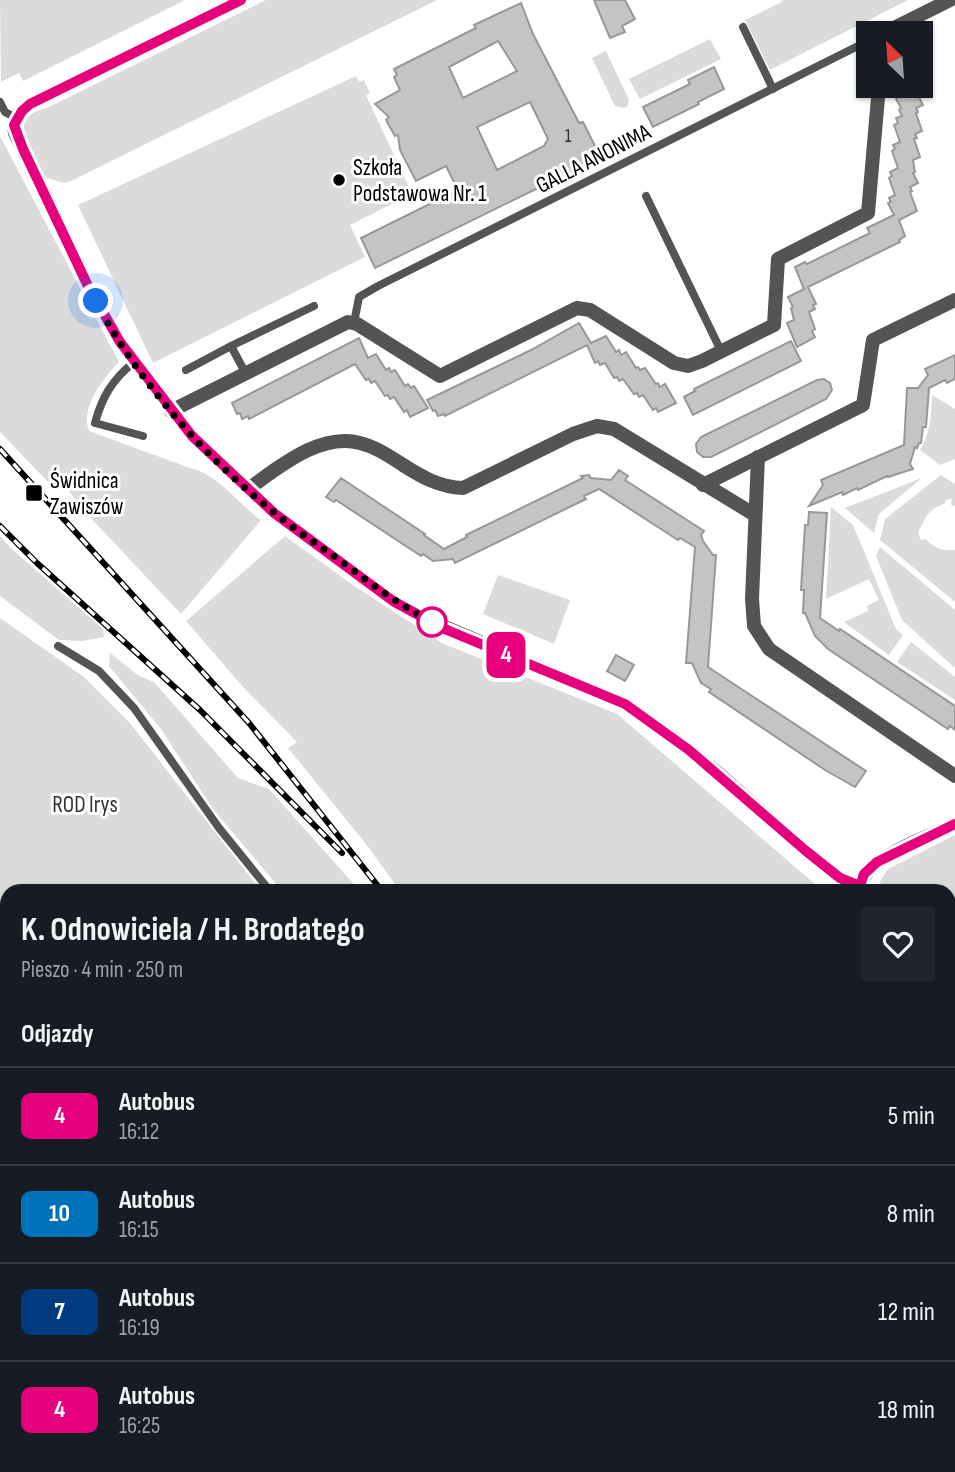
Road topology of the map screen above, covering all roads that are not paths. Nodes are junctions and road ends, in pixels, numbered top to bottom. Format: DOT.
graph roads {
  1 [pos="241,0"];
  2 [pos="950,0"];
  3 [pos="908,21"];
  4 [pos="743,27"];
  5 [pos="856,47"];
  6 [pos="773,89"];
  7 [pos="878,98"];
  8 [pos="0,102"];
  9 [pos="16,118"];
  10 [pos="646,196"];
  11 [pos="955,300"];
  12 [pos="314,306"];
  13 [pos="354,323"];
  14 [pos="231,346"];
  15 [pos="722,351"];
  16 [pos="134,362"];
  17 [pos="186,370"];
  18 [pos="246,374"];
  19 [pos="171,411"];
  20 [pos="143,436"];
  21 [pos="758,457"];
  22 [pos="703,485"];
  23 [pos="248,489"];
  24 [pos="755,515"];
  25 [pos="58,646"];
  26 [pos="955,776"];
  27 [pos="955,824"];
  28 [pos="264,884"];
  29 [pos="853,884"];
  30 [pos="862,884"];
  1 -- 9 [label="street"];
  2 -- 3 [label="street"];
  4 -- 6 [label="lane"];
  5 -- 6 [label="lane, GALLA ANONIMA"];
  6 -- 13 [label="lane, GALLA ANONIMA"];
  7 -- 15 [label="street"];
  8 -- 9 [label="lane"];
  9 -- 16 [label="street"];
  10 -- 15 [label="lane"];
  11 -- 21 [label="street"];
  12 -- 14 [label="lane"];
  13 -- 15 [label="street"];
  13 -- 18 [label="street"];
  14 -- 17 [label="lane"];
  14 -- 18 [label="lane"];
  16 -- 19 [label="street"];
  16 -- 20 [label="lane"];
  18 -- 19 [label="street"];
  19 -- 23 [label="street"];
  21 -- 22 [label="street"];
  21 -- 24 [label="street"];
  22 -- 23 [label="street"];
  22 -- 24 [label="street"];
  23 -- 29 [label="street"];
  24 -- 26 [label="street"];
  25 -- 28 [label="lane"];
  27 -- 30 [label="street"];
}
